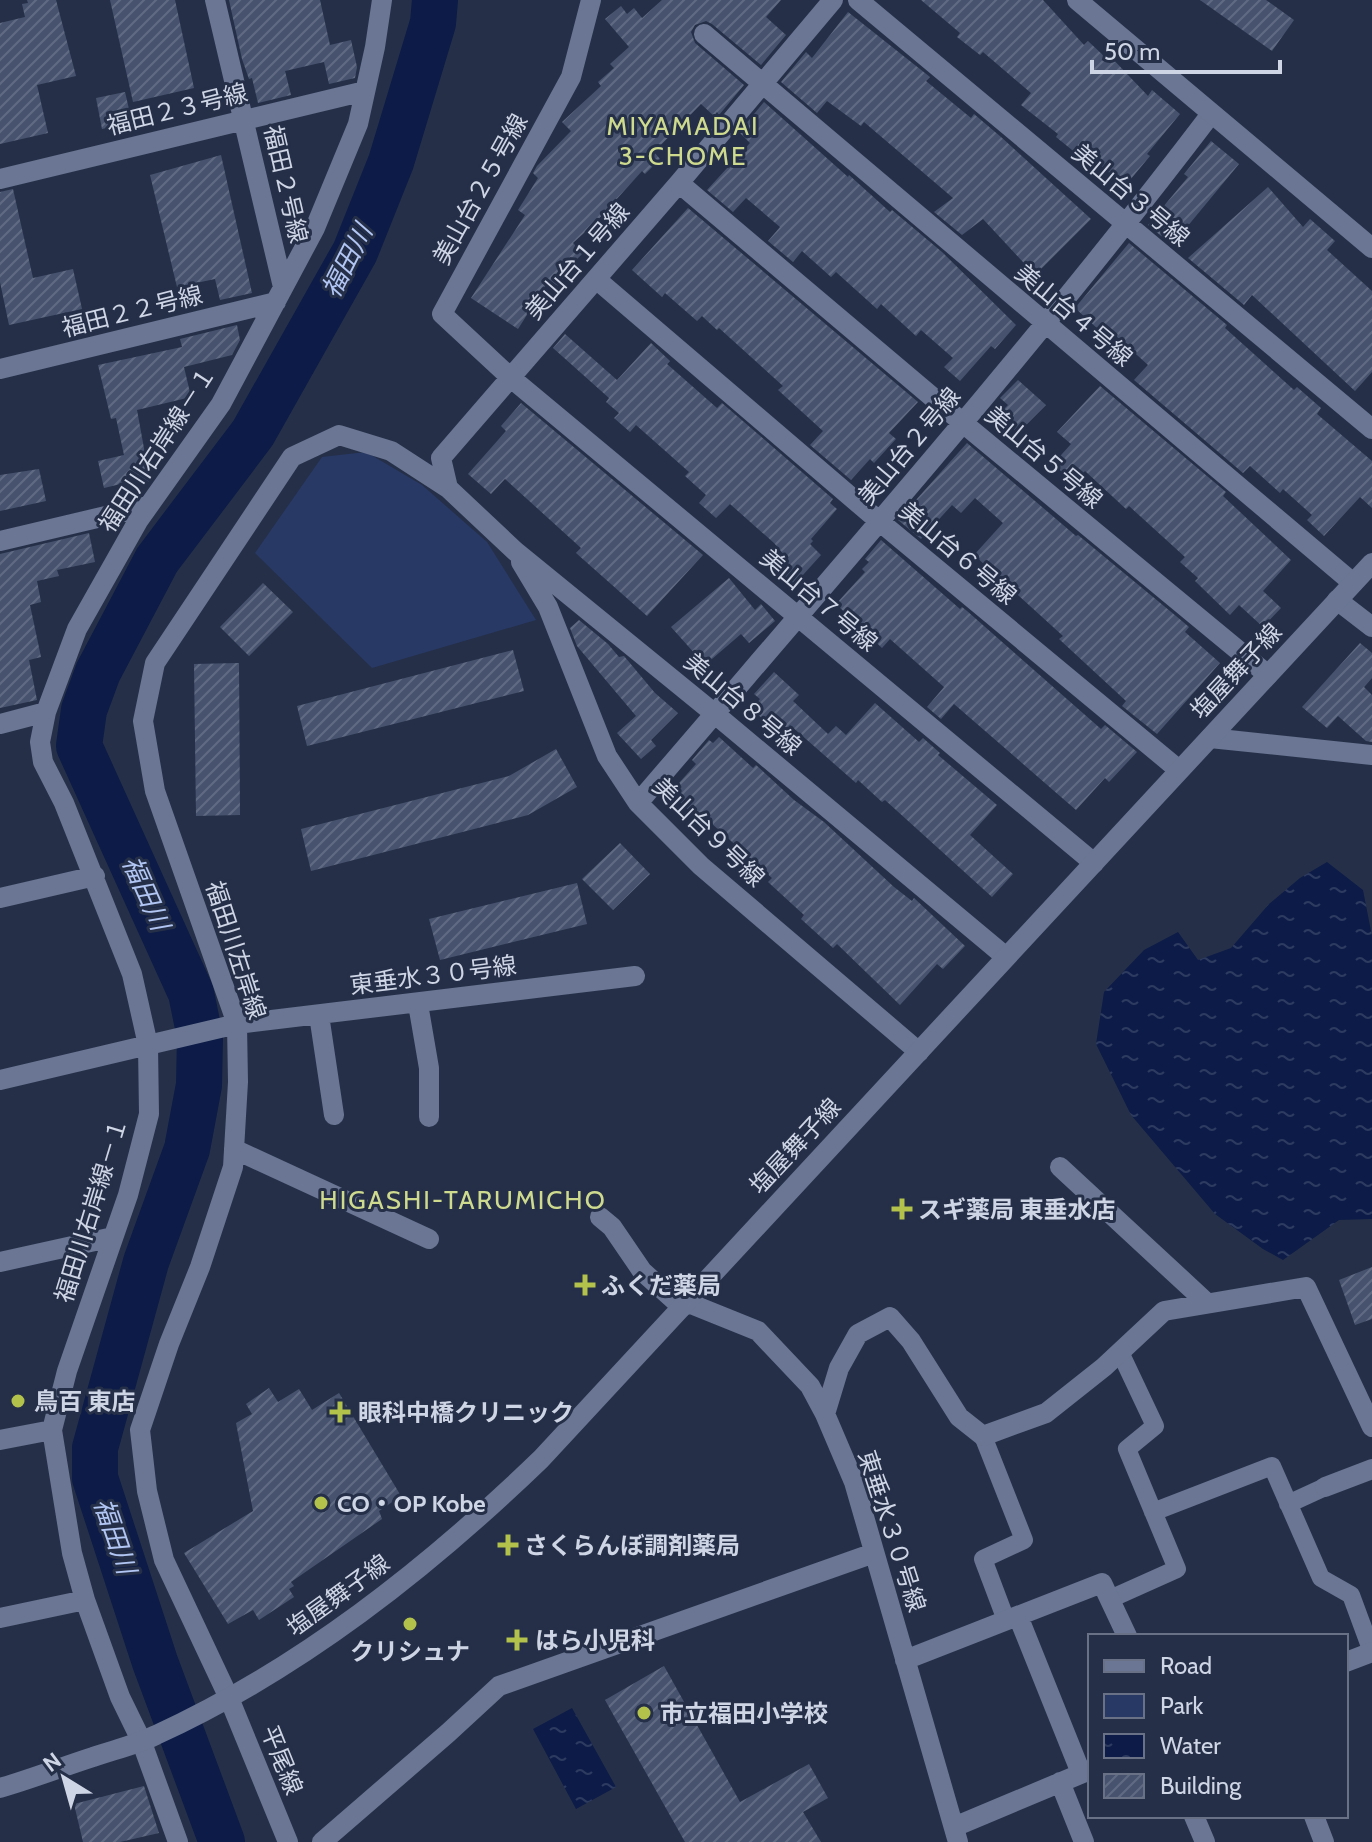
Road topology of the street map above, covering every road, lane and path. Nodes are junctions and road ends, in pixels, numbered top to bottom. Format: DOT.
graph roads {
  1 [pos="215,0"];
  2 [pos="382,0"];
  3 [pos="591,0"];
  4 [pos="833,0"];
  5 [pos="858,0"];
  6 [pos="1077,0"];
  7 [pos="704,34"];
  8 [pos="762,85"];
  9 [pos="365,91"];
  10 [pos="1211,114"];
  11 [pos="243,120"];
  12 [pos="0,179"];
  13 [pos="679,183"];
  14 [pos="1126,225"];
  15 [pos="1372,248"];
  16 [pos="596,279"];
  17 [pos="280,295"];
  18 [pos="1044,324"];
  19 [pos="0,369"];
  20 [pos="511,378"];
  21 [pos="963,423"];
  22 [pos="1372,429"];
  23 [pos="448,488"];
  24 [pos="148,506"];
  25 [pos="879,521"];
  26 [pos="0,541"];
  27 [pos="515,551"];
  28 [pos="1372,563"];
  29 [pos="1353,583"];
  30 [pos="1337,600"];
  31 [pos="798,616"];
  32 [pos="1372,627"];
  33 [pos="1268,675"];
  34 [pos="46,712"];
  35 [pos="715,714"];
  36 [pos="0,724"];
  37 [pos="1210,738"];
  38 [pos="1372,755"];
  39 [pos="1179,770"];
  40 [pos="638,803"];
  41 [pos="1094,863"];
  42 [pos="95,876"];
  43 [pos="0,898"];
  44 [pos="1006,957"];
  45 [pos="635,976"];
  46 [pos="418,1004"];
  47 [pos="319,1015"];
  48 [pos="237,1024"];
  49 [pos="148,1045"];
  50 [pos="919,1052"];
  51 [pos="0,1080"];
  52 [pos="334,1115"];
  53 [pos="429,1117"];
  54 [pos="234,1149"];
  55 [pos="1060,1167"];
  56 [pos="600,1217"];
  57 [pos="113,1237"];
  58 [pos="429,1239"];
  59 [pos="0,1262"];
  60 [pos="1207,1303"];
  61 [pos="684,1304"];
  62 [pos="1120,1352"];
  63 [pos="825,1414"];
  64 [pos="1372,1427"];
  65 [pos="52,1430"];
  66 [pos="983,1436"];
  67 [pos="0,1440"];
  68 [pos="1372,1469"];
  69 [pos="1325,1487"];
  70 [pos="1288,1504"];
  71 [pos="1153,1512"];
  72 [pos="874,1553"];
  73 [pos="1110,1599"];
  74 [pos="85,1600"];
  75 [pos="0,1618"];
  76 [pos="1012,1618"];
  77 [pos="1126,1634"];
  78 [pos="1372,1652"];
  79 [pos="905,1660"];
  80 [pos="1348,1661"];
  81 [pos="229,1698"];
  82 [pos="147,1739"];
  83 [pos="1086,1772"];
  84 [pos="1060,1782"];
  85 [pos="0,1788"];
  86 [pos="1195,1818"];
  87 [pos="1315,1818"];
  88 [pos="956,1834"];
  89 [pos="178,1842"];
  90 [pos="288,1842"];
  91 [pos="322,1842"];
  92 [pos="1084,1842"];
  93 [pos="1205,1842"];
  94 [pos="1324,1842"];
  1 -- 11 [label="street, 福田２号線"];
  2 -- 9 [label="street, 福田川右岸線－１"];
  3 -- 20 [label="street, 美山台２５号線"];
  4 -- 8 [label="street, 美山台１号線"];
  5 -- 14 [label="street, 美山台３号線"];
  6 -- 10 [label="street"];
  7 -- 8 [label="street, 美山台４号線"];
  8 -- 13 [label="street, 美山台１号線"];
  8 -- 18 [label="street, 美山台４号線"];
  9 -- 11 [label="street, 福田２３号線"];
  9 -- 17 [label="street, 福田川右岸線－１"];
  10 -- 14 [label="street, 美山台２号線"];
  10 -- 15 [label="street"];
  11 -- 12 [label="street, 福田２３号線"];
  11 -- 17 [label="street, 福田２号線"];
  13 -- 16 [label="street, 美山台１号線"];
  13 -- 21 [label="street, 美山台５号線"];
  14 -- 18 [label="street, 美山台２号線"];
  14 -- 22 [label="street, 美山台３号線"];
  16 -- 20 [label="street, 美山台１号線"];
  16 -- 25 [label="street, 美山台６号線"];
  17 -- 19 [label="street, 福田２２号線"];
  17 -- 24 [label="street, 福田川右岸線－１"];
  18 -- 21 [label="street, 美山台２号線"];
  18 -- 29 [label="street, 美山台４号線"];
  20 -- 23 [label="street, 美山台１号線"];
  20 -- 31 [label="street, 美山台７号線"];
  21 -- 25 [label="street, 美山台２号線"];
  21 -- 33 [label="street, 美山台５号線"];
  23 -- 27 [label="street, 美山台８号線"];
  23 -- 48 [label="street, 福田川左岸線"];
  24 -- 26 [label="street"];
  24 -- 34 [label="street, 福田川右岸線－１"];
  25 -- 31 [label="street, 美山台２号線"];
  25 -- 39 [label="street, 美山台６号線"];
  27 -- 35 [label="street, 美山台８号線"];
  27 -- 40 [label="street, 美山台９号線"];
  28 -- 29 [label="street, 塩屋舞子線"];
  29 -- 30 [label="street, 塩屋舞子線"];
  30 -- 32 [label="street"];
  30 -- 33 [label="street, 塩屋舞子線"];
  31 -- 35 [label="street, 美山台２号線"];
  31 -- 41 [label="street, 美山台７号線"];
  33 -- 37 [label="street, 塩屋舞子線"];
  34 -- 36 [label="street"];
  34 -- 42 [label="street, 福田川右岸線－１"];
  35 -- 40 [label="street, 美山台２号線"];
  35 -- 44 [label="street, 美山台８号線"];
  37 -- 38 [label="street"];
  37 -- 39 [label="street, 塩屋舞子線"];
  39 -- 41 [label="street, 塩屋舞子線"];
  40 -- 50 [label="street, 美山台９号線"];
  41 -- 44 [label="street, 塩屋舞子線"];
  42 -- 43 [label="street"];
  42 -- 49 [label="street, 福田川右岸線－１"];
  44 -- 50 [label="street, 塩屋舞子線"];
  45 -- 46 [label="street, 東垂水３０号線"];
  46 -- 47 [label="street, 東垂水３０号線"];
  46 -- 53 [label="street"];
  47 -- 48 [label="street, 東垂水３０号線"];
  47 -- 52 [label="street"];
  48 -- 49 [label="street, 東垂水３０号線"];
  48 -- 54 [label="street, 福田川左岸線"];
  49 -- 51 [label="street, 東垂水３０号線"];
  49 -- 57 [label="street, 福田川右岸線－１"];
  50 -- 61 [label="street, 塩屋舞子線"];
  54 -- 58 [label="street"];
  54 -- 81 [label="street, 福田川左岸線"];
  55 -- 60 [label="street"];
  56 -- 61 [label="street, 東垂水３０号線"];
  57 -- 59 [label="street"];
  57 -- 65 [label="street, 福田川右岸線－１"];
  60 -- 62 [label="street"];
  60 -- 64 [label="street"];
  61 -- 63 [label="street, 東垂水３０号線"];
  61 -- 81 [label="street, 塩屋舞子線"];
  62 -- 66 [label="street"];
  62 -- 71 [label="street"];
  63 -- 66 [label="street"];
  63 -- 72 [label="street, 東垂水３０号線"];
  65 -- 67 [label="street"];
  65 -- 74 [label="street, 福田川右岸線－１"];
  66 -- 76 [label="street"];
  68 -- 69 [label="street"];
  69 -- 70 [label="street"];
  70 -- 71 [label="street"];
  70 -- 78 [label="street"];
  71 -- 73 [label="street"];
  72 -- 79 [label="street, 東垂水３０号線"];
  72 -- 91 [label="street"];
  73 -- 76 [label="street"];
  73 -- 77 [label="street"];
  74 -- 75 [label="street"];
  74 -- 82 [label="street, 福田川右岸線－１"];
  76 -- 79 [label="street"];
  76 -- 83 [label="street"];
  78 -- 80 [label="street"];
  79 -- 88 [label="street, 東垂水３０号線"];
  81 -- 82 [label="street, 塩屋舞子線"];
  81 -- 90 [label="street, 平尾線"];
  82 -- 85 [label="street"];
  82 -- 89 [label="street, 福田川右岸線－１"];
  83 -- 84 [label="street"];
  84 -- 88 [label="street"];
  84 -- 92 [label="street"];
  86 -- 93 [label="street"];
  87 -- 94 [label="street"];
}
